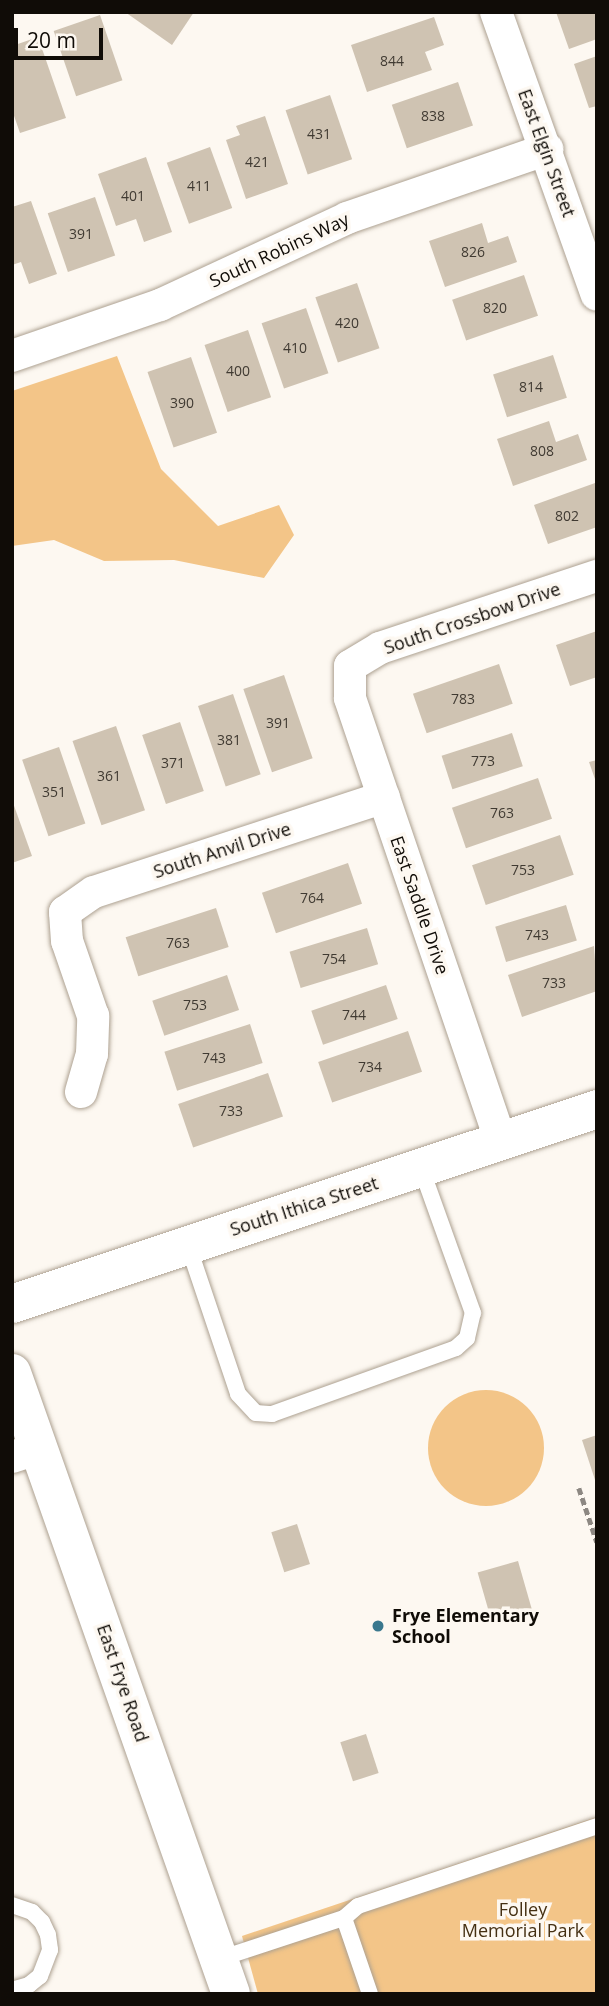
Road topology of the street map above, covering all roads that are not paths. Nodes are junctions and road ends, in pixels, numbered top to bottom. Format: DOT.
graph roads {
  1 [pos="496,12"];
  2 [pos="547,149"];
  3 [pos="597,295"];
  4 [pos="12,356"];
  5 [pos="597,576"];
  6 [pos="350,666"];
  7 [pos="384,797"];
  8 [pos="81,1092"];
  9 [pos="597,1109"];
  10 [pos="501,1142"];
  11 [pos="421,1168"];
  12 [pos="187,1243"];
  13 [pos="12,1304"];
  14 [pos="12,1374"];
  15 [pos="26,1452"];
  16 [pos="597,1826"];
  17 [pos="12,1905"];
  18 [pos="344,1918"];
  19 [pos="225,1976"];
  20 [pos="15,1992"];
  21 [pos="370,1994"];
  1 -- 2 [label="street, East Elgin Street"];
  2 -- 3 [label="street, East Elgin Street"];
  2 -- 4 [label="street, South Robins Way"];
  5 -- 6 [label="street, South Crossbow Drive"];
  6 -- 7 [label="street, East Saddle Drive"];
  7 -- 8 [label="street, South Anvil Drive"];
  7 -- 10 [label="street, East Saddle Drive"];
  9 -- 10 [label="street, South Ithica Street"];
  10 -- 11 [label="street, South Ithica Street"];
  11 -- 12 [label="street, South Ithica Street"];
  11 -- 12 [label="lane"];
  12 -- 13 [label="street, South Ithica Street"];
  14 -- 15 [label="street, East Frye Road"];
  15 -- 19 [label="street, East Frye Road"];
  16 -- 18 [label="lane"];
  17 -- 20 [label="lane"];
  18 -- 19 [label="lane"];
  18 -- 21 [label="lane"];
}
